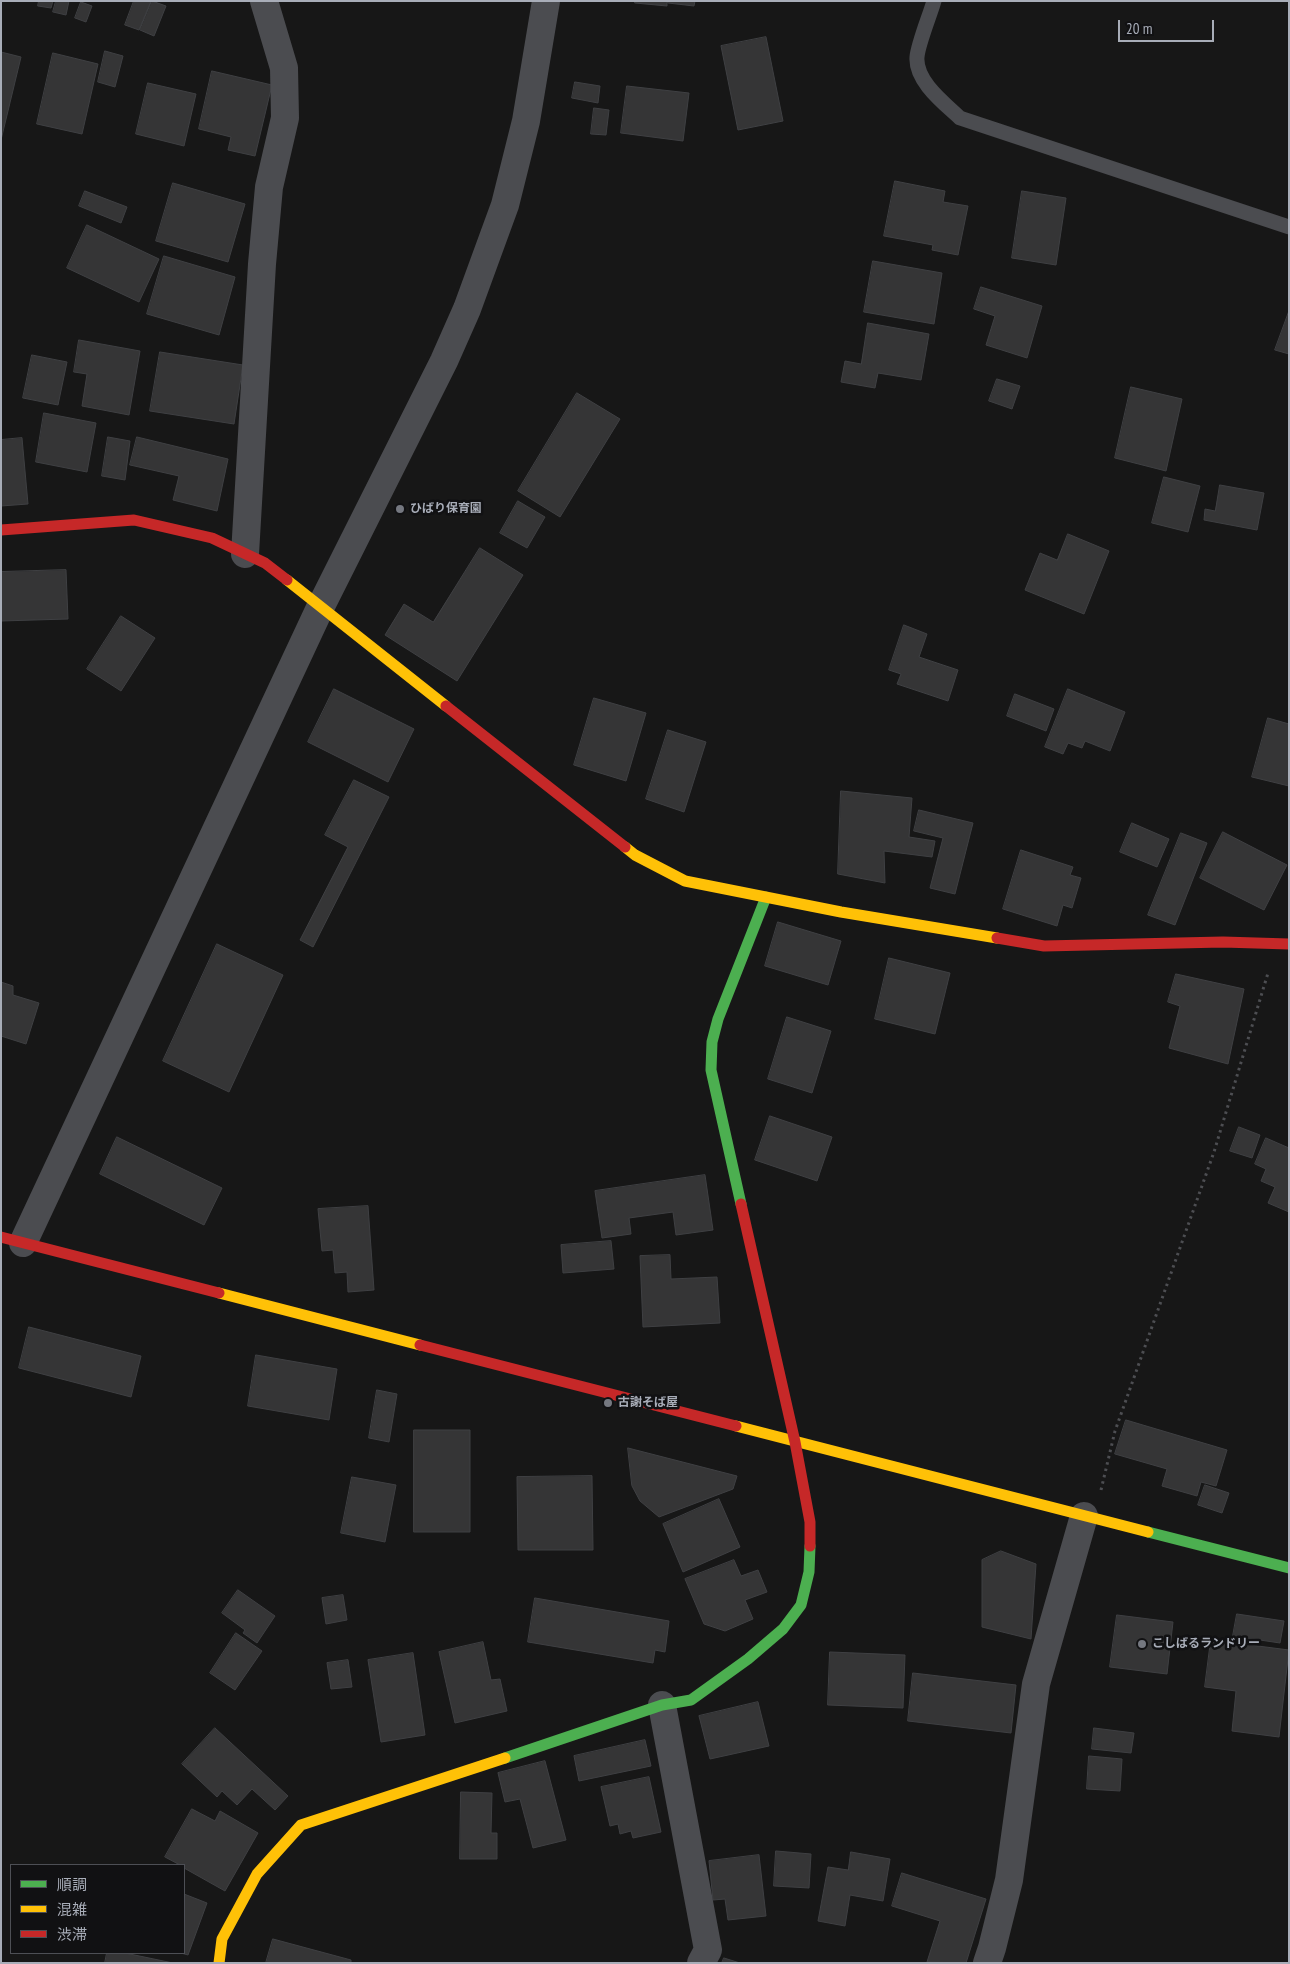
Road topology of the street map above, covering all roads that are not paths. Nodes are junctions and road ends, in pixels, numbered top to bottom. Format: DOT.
graph roads {
  1 [pos="264,1"];
  2 [pos="546,1"];
  3 [pos="934,1"];
  4 [pos="1289,228"];
  5 [pos="1,530"];
  6 [pos="245,554"];
  7 [pos="320,608"];
  8 [pos="766,897"];
  9 [pos="1283,944"];
  10 [pos="12,1240"];
  11 [pos="795,1442"];
  12 [pos="1084,1516"];
  13 [pos="1289,1568"];
  14 [pos="662,1705"];
  15 [pos="220,1963"];
  16 [pos="701,1963"];
  17 [pos="987,1963"];
  1 -- 6 [label="street"];
  2 -- 7 [label="street"];
  3 -- 4 [label="lane"];
  5 -- 6 [label="street"];
  6 -- 7 [label="street"];
  7 -- 8 [label="street"];
  7 -- 10 [label="street"];
  8 -- 9 [label="street"];
  8 -- 11 [label="street"];
  10 -- 11 [label="street"];
  11 -- 12 [label="street"];
  11 -- 14 [label="street"];
  12 -- 13 [label="street"];
  12 -- 17 [label="street"];
  14 -- 15 [label="street"];
  14 -- 16 [label="street"];
}
